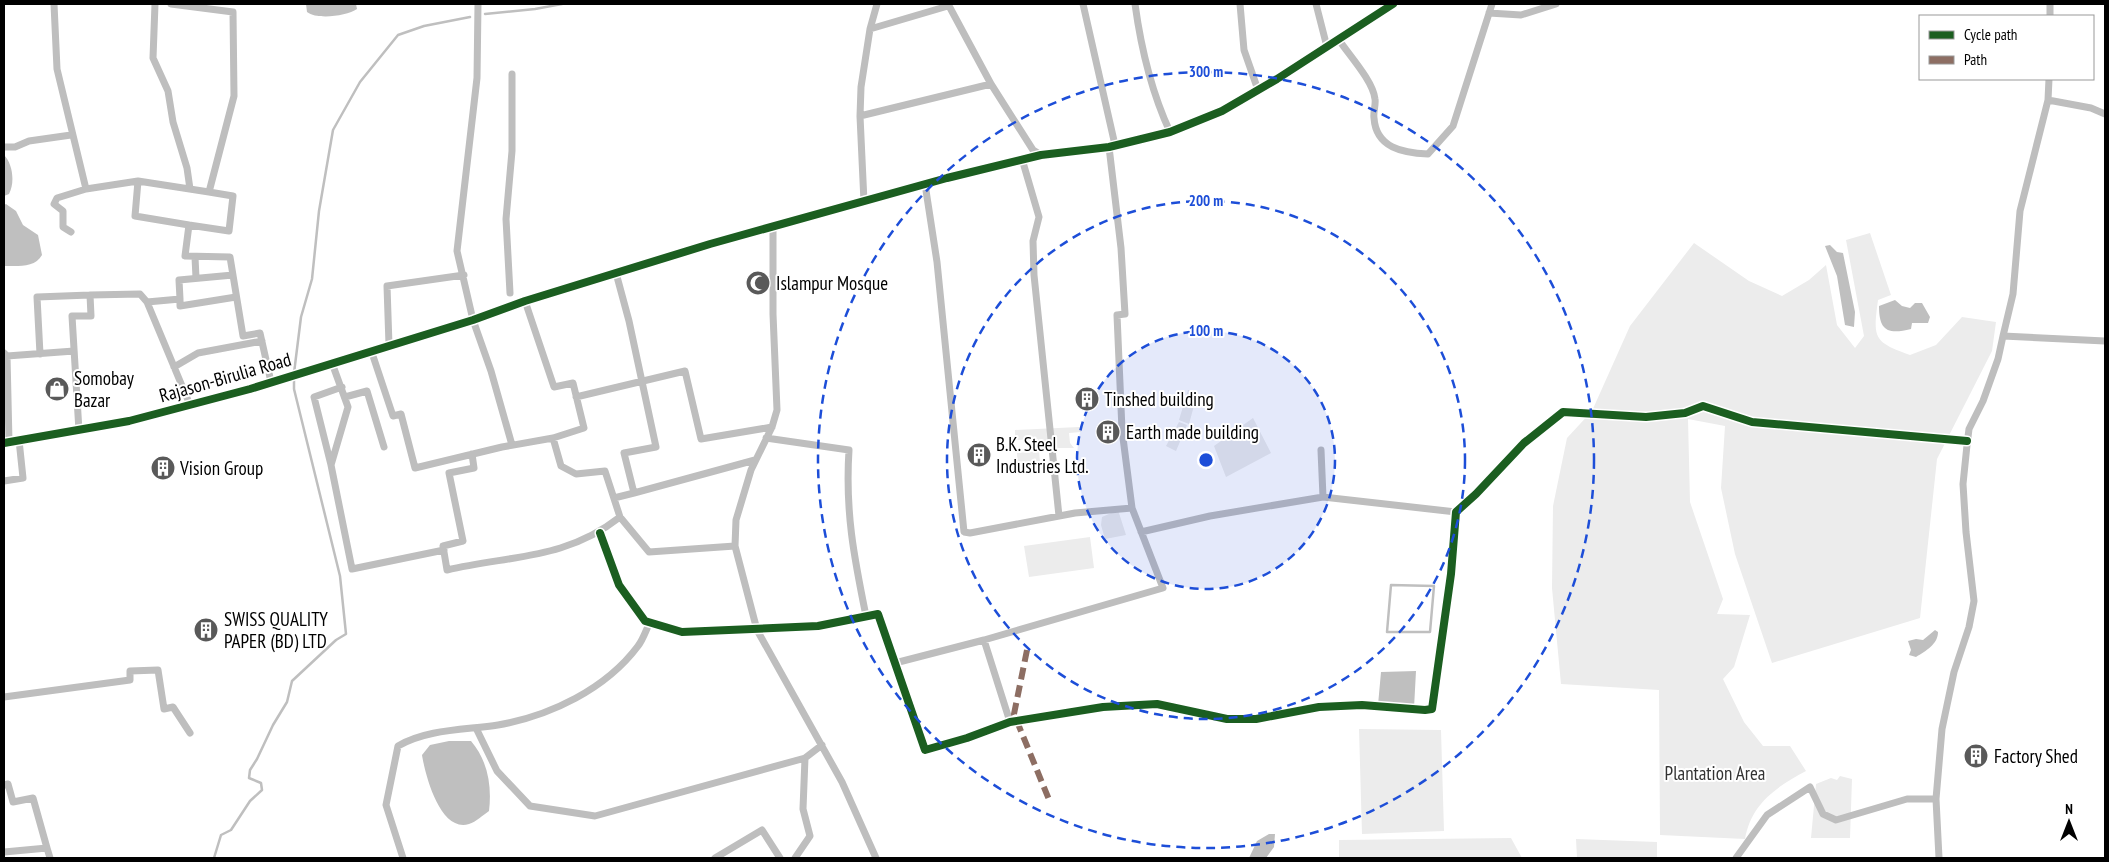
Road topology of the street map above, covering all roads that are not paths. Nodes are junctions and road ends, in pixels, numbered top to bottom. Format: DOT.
graph roads {
  1 [pos="54,4"];
  2 [pos="155,4"];
  3 [pos="171,4"];
  4 [pos="478,4"];
  5 [pos="877,4"];
  6 [pos="1084,4"];
  7 [pos="1135,4"];
  8 [pos="1240,4"];
  9 [pos="1316,4"];
  10 [pos="1393,4"];
  11 [pos="1492,4"];
  12 [pos="1556,4"];
  13 [pos="948,5"];
  14 [pos="1489,13"];
  15 [pos="870,29"];
  16 [pos="1339,40"];
  17 [pos="1327,47"];
  18 [pos="512,74"];
  19 [pos="2049,80"];
  20 [pos="991,84"];
  21 [pos="1258,90"];
  22 [pos="2048,100"];
  23 [pos="2105,114"];
  24 [pos="860,116"];
  25 [pos="1170,132"];
  26 [pos="72,135"];
  27 [pos="1112,146"];
  28 [pos="4,147"];
  29 [pos="1042,155"];
  30 [pos="1022,160"];
  31 [pos="138,181"];
  32 [pos="925,184"];
  33 [pos="86,189"];
  34 [pos="190,189"];
  35 [pos="209,192"];
  36 [pos="864,202"];
  37 [pos="189,225"];
  38 [pos="773,226"];
  39 [pos="72,232"];
  40 [pos="195,256"];
  41 [pos="616,273"];
  42 [pos="233,275"];
  43 [pos="464,275"];
  44 [pos="196,278"];
  45 [pos="510,293"];
  46 [pos="90,295"];
  47 [pos="236,297"];
  48 [pos="180,299"];
  49 [pos="525,301"];
  50 [pos="147,302"];
  51 [pos="473,320"];
  52 [pos="2004,336"];
  53 [pos="2105,340"];
  54 [pos="262,341"];
  55 [pos="389,345"];
  56 [pos="371,350"];
  57 [pos="74,352"];
  58 [pos="5,354"];
  59 [pos="40,354"];
  60 [pos="332,362"];
  61 [pos="5,367"];
  62 [pos="174,367"];
  63 [pos="643,381"];
  64 [pos="271,382"];
  65 [pos="342,388"];
  66 [pos="344,397"];
  67 [pos="576,397"];
  68 [pos="190,405"];
  69 [pos="772,428"];
  70 [pos="79,431"];
  71 [pos="553,438"];
  72 [pos="766,438"];
  73 [pos="1968,440"];
  74 [pos="11,442"];
  75 [pos="512,445"];
  76 [pos="384,447"];
  77 [pos="1321,450"];
  78 [pos="472,454"];
  79 [pos="755,460"];
  80 [pos="331,466"];
  81 [pos="4,481"];
  82 [pos="634,493"];
  83 [pos="1323,497"];
  84 [pos="614,498"];
  85 [pos="1132,508"];
  86 [pos="1456,512"];
  87 [pos="620,516"];
  88 [pos="1059,516"];
  89 [pos="1141,532"];
  90 [pos="600,533"];
  91 [pos="735,546"];
  92 [pos="444,550"];
  93 [pos="866,616"];
  94 [pos="650,622"];
  95 [pos="757,630"];
  96 [pos="984,640"];
  97 [pos="895,663"];
  98 [pos="4,697"];
  99 [pos="1010,722"];
  100 [pos="476,728"];
  101 [pos="190,733"];
  102 [pos="822,745"];
  103 [pos="805,758"];
  104 [pos="4,785"];
  105 [pos="1936,799"];
  106 [pos="47,848"];
  107 [pos="4,852"];
  108 [pos="50,858"];
  109 [pos="403,858"];
  110 [pos="715,858"];
  111 [pos="780,858"];
  112 [pos="795,858"];
  113 [pos="876,858"];
  114 [pos="1736,858"];
  115 [pos="1939,858"];
  1 -- 26 [label="street"];
  2 -- 34 [label="street"];
  3 -- 35 [label="street"];
  4 -- 43 [label="street"];
  5 -- 15 [label="street"];
  6 -- 27 [label="street"];
  7 -- 25 [label="street"];
  8 -- 21 [label="street"];
  9 -- 17 [label="street"];
  10 -- 16 [label="street, Rajason-Birulia Road"];
  11 -- 14 [label="street"];
  12 -- 14 [label="street"];
  13 -- 15 [label="street"];
  13 -- 20 [label="street"];
  14 -- 16 [label="street"];
  15 -- 24 [label="street"];
  16 -- 17 [label="street, Rajason-Birulia Road"];
  17 -- 21 [label="street, Rajason-Birulia Road"];
  18 -- 45 [label="street"];
  19 -- 22 [label="street"];
  20 -- 24 [label="street"];
  20 -- 29 [label="street"];
  21 -- 25 [label="street, Rajason-Birulia Road"];
  22 -- 23 [label="street"];
  22 -- 52 [label="street"];
  24 -- 36 [label="street"];
  25 -- 27 [label="street, Rajason-Birulia Road"];
  26 -- 28 [label="street"];
  26 -- 33 [label="street"];
  27 -- 29 [label="street, Rajason-Birulia Road"];
  27 -- 85 [label="street"];
  29 -- 30 [label="street, Rajason-Birulia Road"];
  30 -- 32 [label="street, Rajason-Birulia Road"];
  30 -- 88 [label="street"];
  31 -- 33 [label="street"];
  31 -- 34 [label="street"];
  31 -- 37 [label="street"];
  32 -- 36 [label="street, Rajason-Birulia Road"];
  32 -- 88 [label="street"];
  33 -- 39 [label="street"];
  34 -- 35 [label="street"];
  35 -- 37 [label="street"];
  36 -- 38 [label="street, Rajason-Birulia Road"];
  37 -- 40 [label="street"];
  38 -- 41 [label="street, Rajason-Birulia Road"];
  38 -- 69 [label="street"];
  40 -- 42 [label="street"];
  40 -- 44 [label="street"];
  41 -- 49 [label="street, Rajason-Birulia Road"];
  41 -- 63 [label="street"];
  42 -- 44 [label="street"];
  42 -- 47 [label="street"];
  43 -- 51 [label="street"];
  43 -- 55 [label="street"];
  44 -- 48 [label="street"];
  46 -- 50 [label="street"];
  46 -- 57 [label="street"];
  46 -- 59 [label="street"];
  47 -- 48 [label="street"];
  47 -- 54 [label="street"];
  48 -- 50 [label="street"];
  49 -- 51 [label="street, Rajason-Birulia Road"];
  49 -- 67 [label="street"];
  50 -- 62 [label="street"];
  51 -- 55 [label="street, Rajason-Birulia Road"];
  51 -- 75 [label="street"];
  52 -- 53 [label="street"];
  52 -- 73 [label="street"];
  54 -- 62 [label="street"];
  54 -- 64 [label="street"];
  55 -- 56 [label="street, Rajason-Birulia Road"];
  56 -- 60 [label="street, Rajason-Birulia Road"];
  56 -- 78 [label="street"];
  57 -- 59 [label="street"];
  57 -- 70 [label="street"];
  58 -- 59 [label="street"];
  58 -- 61 [label="street"];
  60 -- 64 [label="street, Rajason-Birulia Road"];
  60 -- 65 [label="street"];
  61 -- 74 [label="street"];
  62 -- 68 [label="street"];
  63 -- 67 [label="street"];
  63 -- 69 [label="street"];
  63 -- 82 [label="street"];
  64 -- 68 [label="street, Rajason-Birulia Road"];
  65 -- 66 [label="street"];
  65 -- 80 [label="street"];
  66 -- 76 [label="street"];
  66 -- 80 [label="street"];
  67 -- 71 [label="street"];
  68 -- 70 [label="street, Rajason-Birulia Road"];
  69 -- 72 [label="street"];
  70 -- 74 [label="street, Rajason-Birulia Road"];
  71 -- 75 [label="street"];
  71 -- 84 [label="street"];
  72 -- 79 [label="street"];
  72 -- 93 [label="street"];
  73 -- 86 [label="street"];
  73 -- 105 [label="street"];
  74 -- 81 [label="street"];
  75 -- 78 [label="street"];
  77 -- 83 [label="street"];
  78 -- 92 [label="street"];
  79 -- 82 [label="street"];
  79 -- 91 [label="street"];
  80 -- 92 [label="street"];
  82 -- 84 [label="street"];
  83 -- 86 [label="street"];
  83 -- 89 [label="street"];
  84 -- 87 [label="street"];
  85 -- 88 [label="street"];
  85 -- 89 [label="street"];
  86 -- 99 [label="street"];
  87 -- 90 [label="street"];
  87 -- 91 [label="street"];
  89 -- 96 [label="street"];
  90 -- 92 [label="street"];
  90 -- 94 [label="street"];
  91 -- 95 [label="street"];
  93 -- 95 [label="street"];
  93 -- 97 [label="street"];
  94 -- 95 [label="street"];
  94 -- 100 [label="street"];
  95 -- 102 [label="street"];
  96 -- 97 [label="street"];
  96 -- 99 [label="street"];
  97 -- 99 [label="street"];
  98 -- 101 [label="street"];
  100 -- 103 [label="street"];
  100 -- 109 [label="street"];
  102 -- 103 [label="street"];
  102 -- 113 [label="street"];
  103 -- 112 [label="street"];
  104 -- 106 [label="street"];
  105 -- 114 [label="street"];
  105 -- 115 [label="street"];
  106 -- 107 [label="street"];
  106 -- 108 [label="street"];
  110 -- 111 [label="street"];
}
